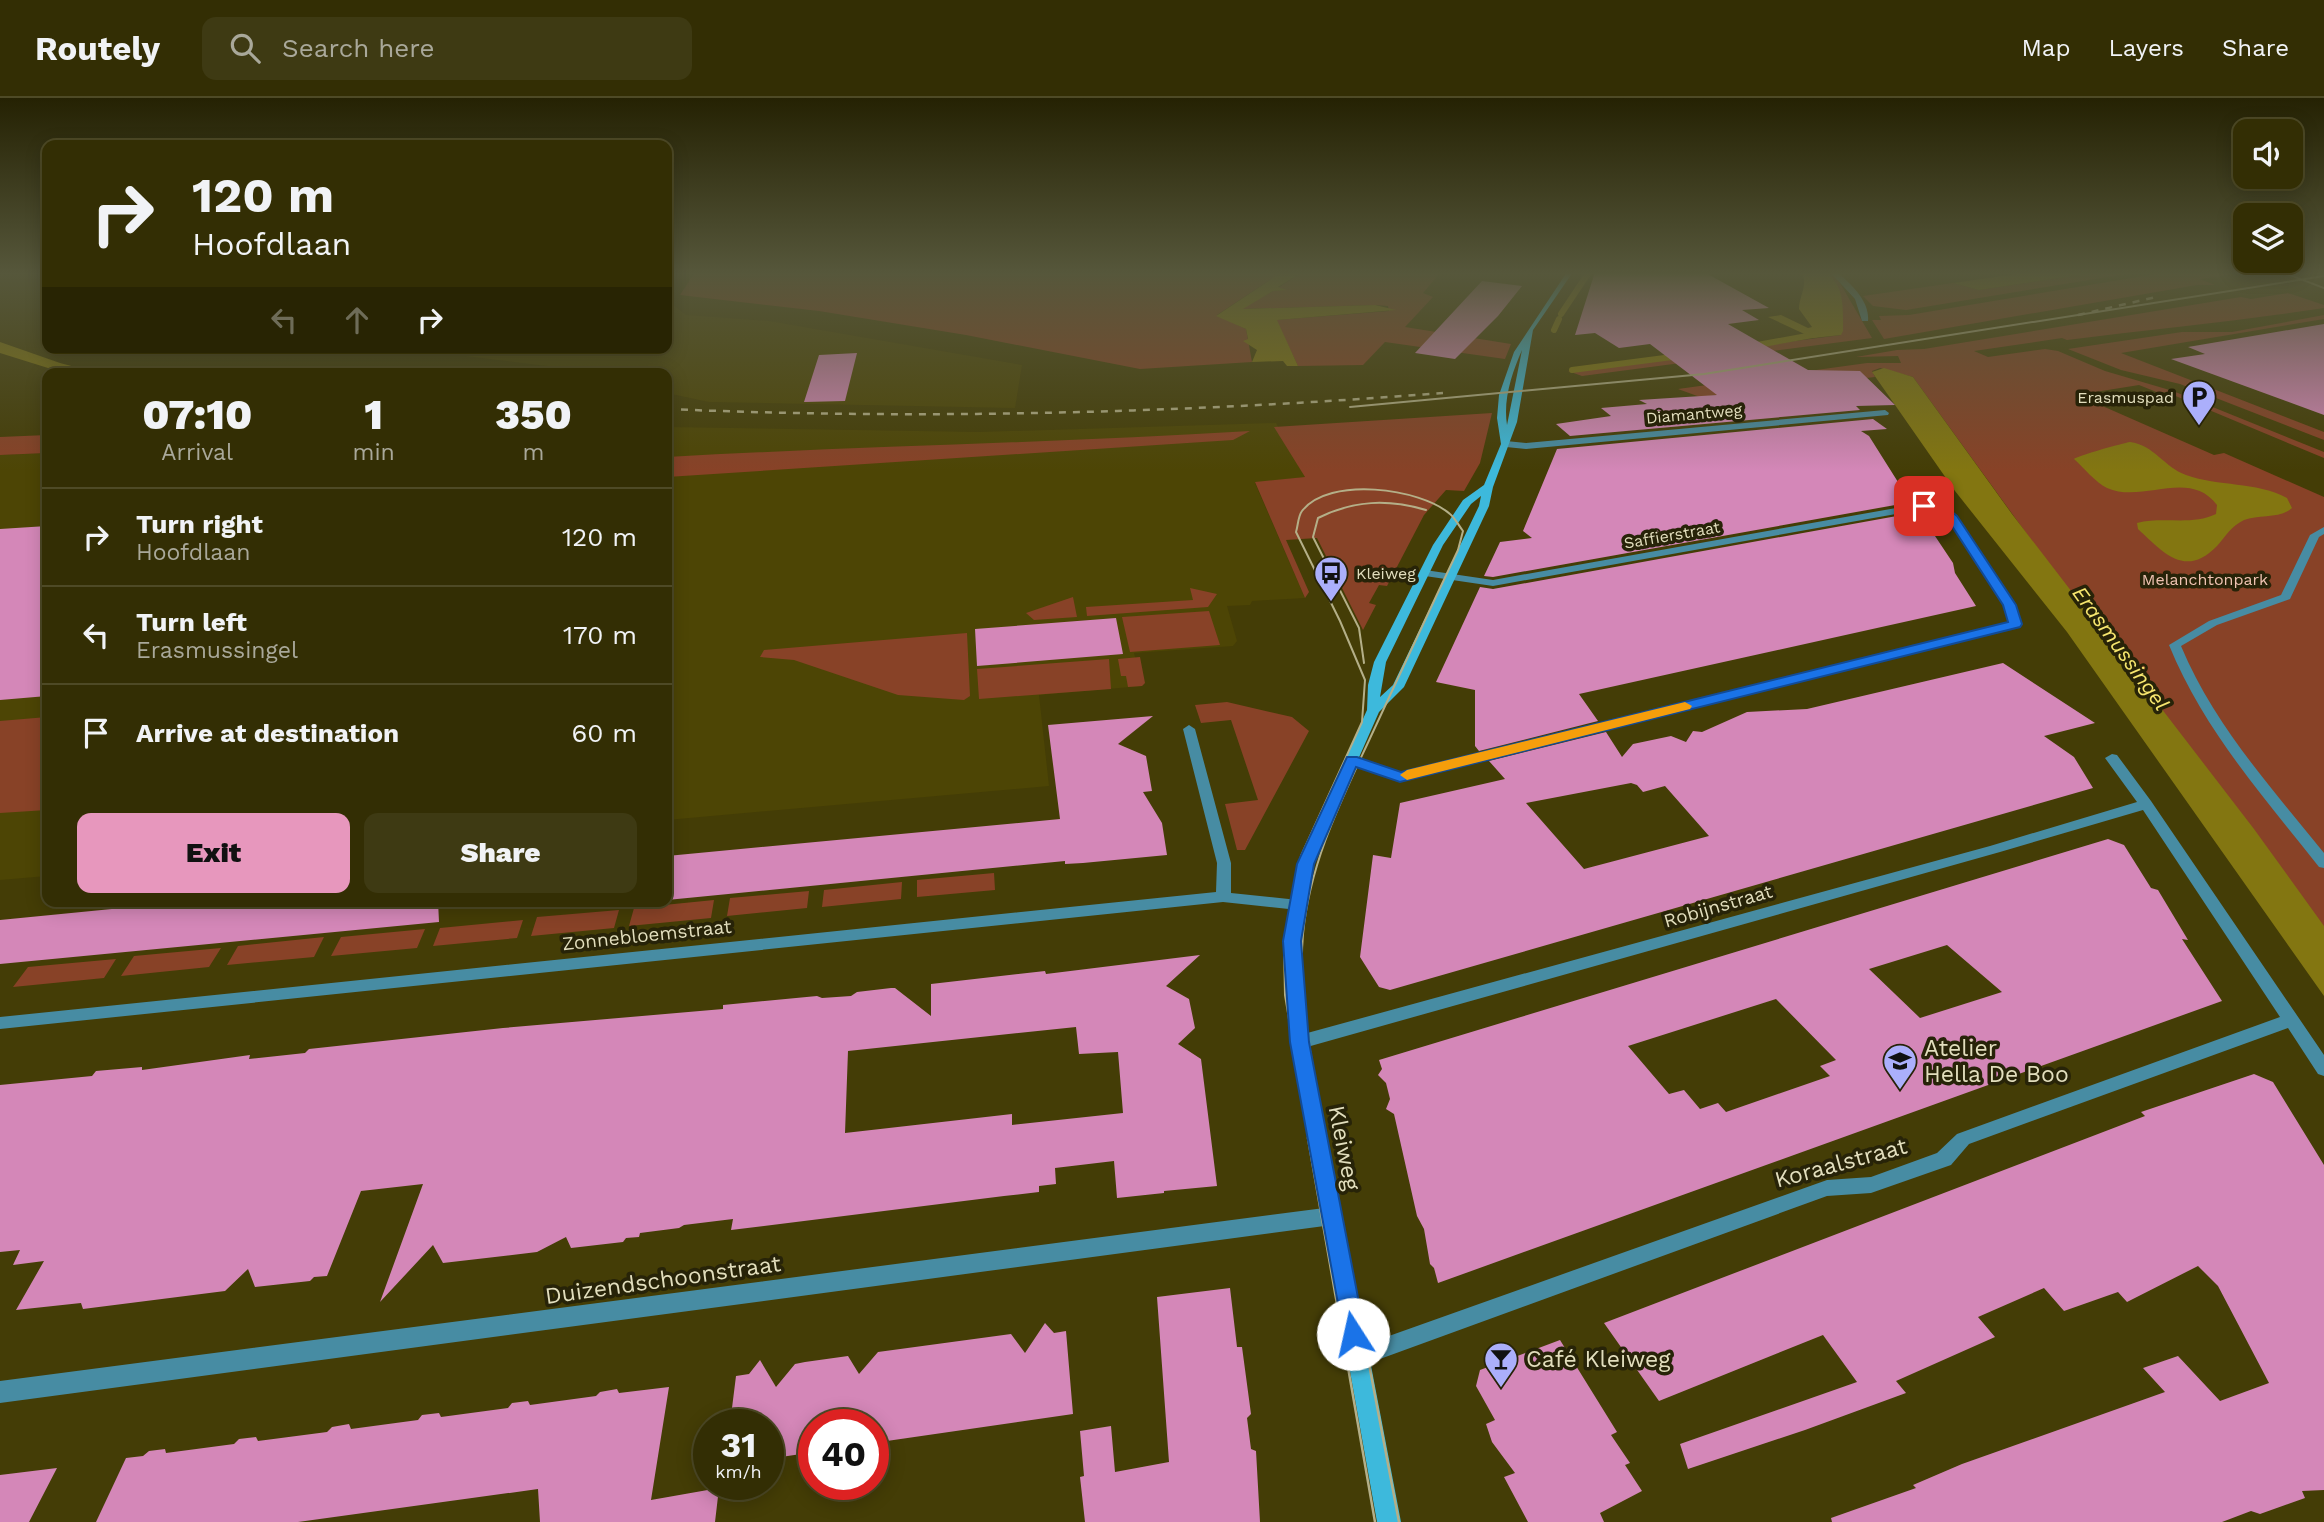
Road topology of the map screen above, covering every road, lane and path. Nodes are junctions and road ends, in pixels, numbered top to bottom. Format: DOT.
graph roads {
  1 [pos="1523,338"];
  2 [pos="1529,338"];
  3 [pos="1885,413"];
  4 [pos="1506,444"];
  5 [pos="1486,487"];
  6 [pos="2324,530"];
  7 [pos="1424,573"];
  8 [pos="1449,578"];
  9 [pos="1373,710"];
  10 [pos="1189,729"];
  11 [pos="2112,758"];
  12 [pos="1352,760"];
  13 [pos="2146,804"];
  14 [pos="2324,863"];
  15 [pos="1223,897"];
  16 [pos="1298,905"];
  17 [pos="2292,1020"];
  18 [pos="0,1023"];
  19 [pos="1300,1042"];
  20 [pos="2324,1069"];
  21 [pos="1332,1216"];
  22 [pos="1358,1357"];
  23 [pos="0,1392"];
  24 [pos="1389,1522"];
  1 -- 4 [label="street, Kleiweg"];
  2 -- 4 [label="street, Kleiweg"];
  3 -- 4 [label="street, Diamantweg"];
  4 -- 5 [label="street, Kleiweg"];
  5 -- 7 [label="street, Kleiweg"];
  5 -- 8 [label="street, Kleiweg"];
  6 -- 14 [label="street"];
  7 -- 8 [label="street, Saffierstraat"];
  7 -- 9 [label="street, Kleiweg"];
  8 -- 9 [label="street, Kleiweg"];
  8 -- 12 [label="street, Saffierstraat"];
  9 -- 12 [label="street, Kleiweg"];
  10 -- 15 [label="street"];
  11 -- 13 [label="street"];
  12 -- 16 [label="street, Kleiweg"];
  13 -- 17 [label="street"];
  13 -- 19 [label="street, Robijnstraat"];
  15 -- 16 [label="street, Zonnebloemstraat"];
  15 -- 18 [label="street, Zonnebloemstraat"];
  16 -- 19 [label="street, Kleiweg"];
  17 -- 20 [label="street"];
  17 -- 22 [label="street, Koraalstraat"];
  19 -- 21 [label="street, Kleiweg"];
  21 -- 22 [label="street, Kleiweg"];
  21 -- 23 [label="street, Duizendschoonstraat"];
  22 -- 24 [label="street, Kleiweg"];
}
